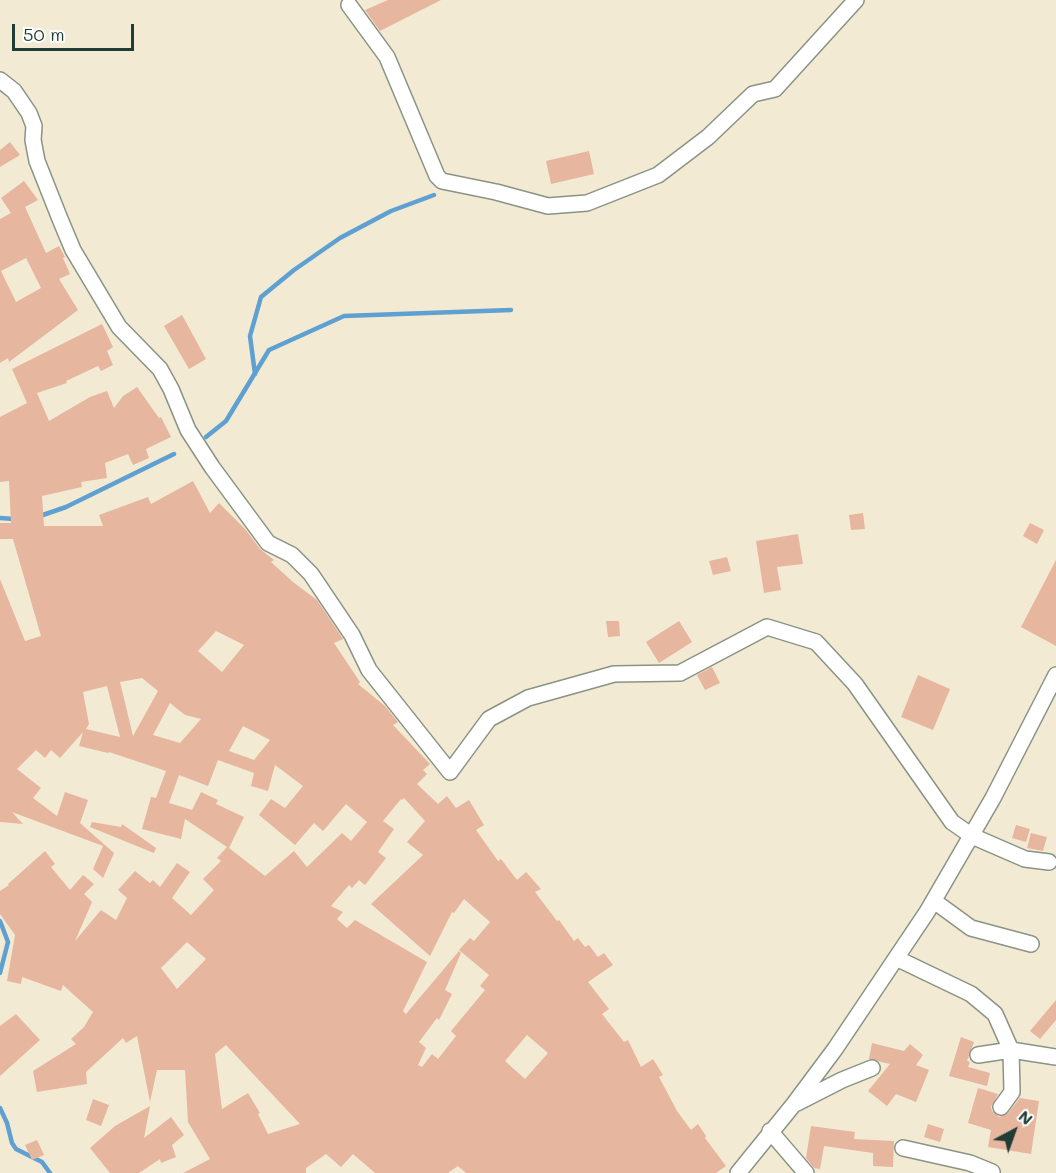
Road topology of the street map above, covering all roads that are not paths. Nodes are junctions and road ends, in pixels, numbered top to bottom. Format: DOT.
graph roads {
  1 [pos="856,0"];
  2 [pos="349,5"];
  3 [pos="0,80"];
  4 [pos="1056,675"];
  5 [pos="972,836"];
  6 [pos="1049,862"];
  7 [pos="934,901"];
  8 [pos="1031,944"];
  9 [pos="896,958"];
  10 [pos="1011,1050"];
  11 [pos="978,1055"];
  12 [pos="1056,1057"];
  13 [pos="872,1068"];
  14 [pos="794,1104"];
  15 [pos="1001,1107"];
  16 [pos="770,1131"];
  17 [pos="903,1148"];
  18 [pos="738,1173"];
  19 [pos="806,1173"];
  20 [pos="993,1173"];
  1 -- 2 [label="street"];
  3 -- 5 [label="street"];
  4 -- 5 [label="street"];
  5 -- 6 [label="street"];
  5 -- 7 [label="street"];
  7 -- 8 [label="street"];
  7 -- 9 [label="street"];
  9 -- 10 [label="street"];
  9 -- 14 [label="street"];
  10 -- 11 [label="street"];
  10 -- 12 [label="street"];
  10 -- 15 [label="street"];
  13 -- 14 [label="street"];
  14 -- 16 [label="street"];
  16 -- 18 [label="street"];
  16 -- 19 [label="street"];
  17 -- 20 [label="street"];
}
